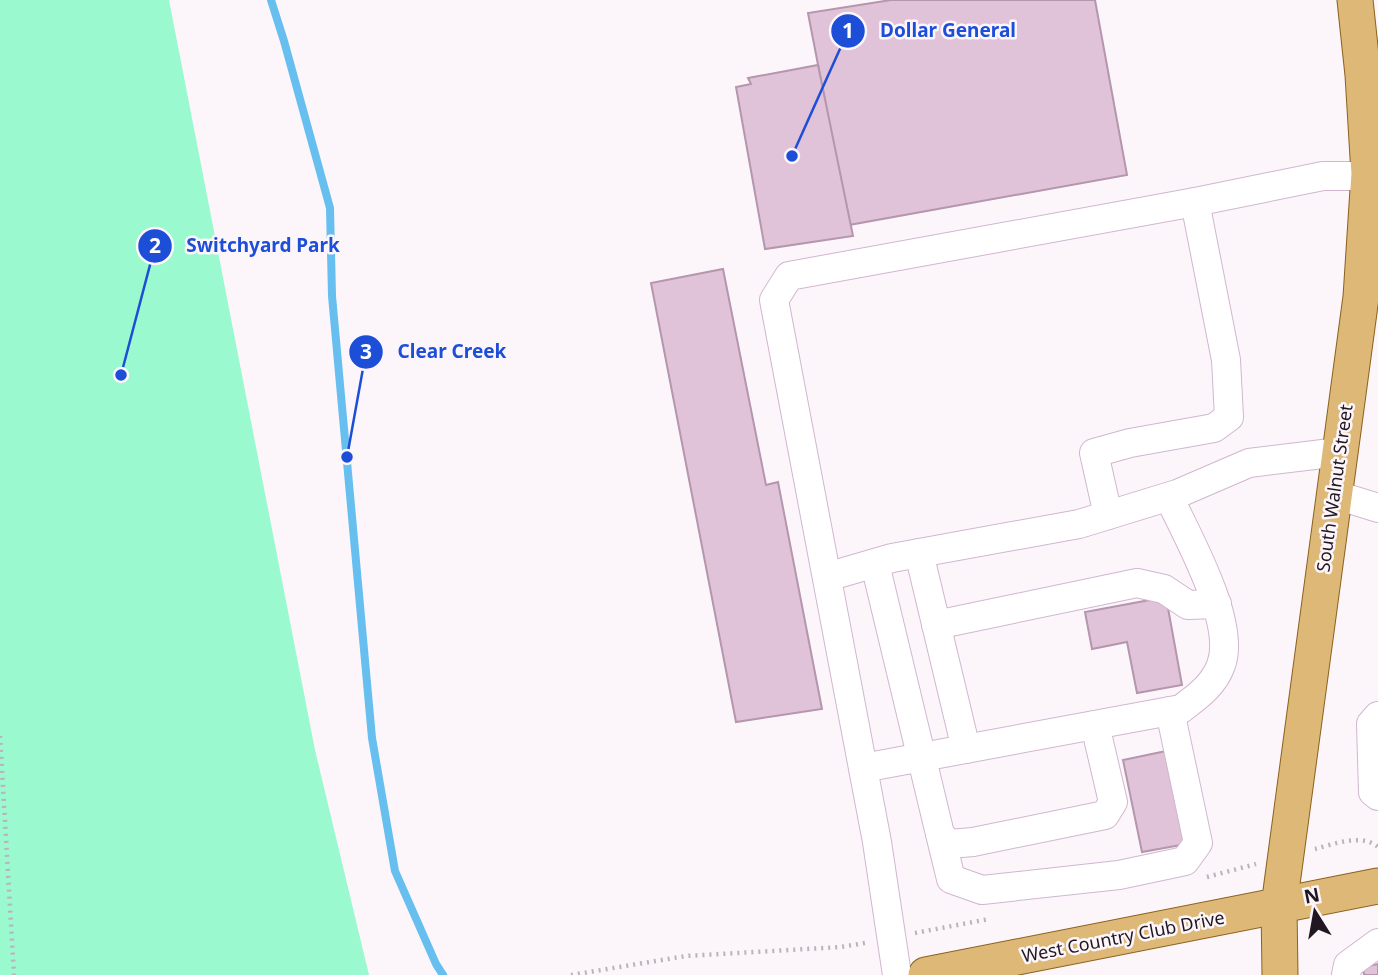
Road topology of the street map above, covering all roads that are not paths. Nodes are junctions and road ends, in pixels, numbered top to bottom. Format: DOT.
graph roads {
  1 [pos="1355,0"];
  2 [pos="1370,68"];
  3 [pos="1374,175"];
  4 [pos="1195,202"];
  5 [pos="1339,452"];
  6 [pos="1333,495"];
  7 [pos="1169,497"];
  8 [pos="1378,508"];
  9 [pos="1108,515"];
  10 [pos="919,553"];
  11 [pos="875,564"];
  12 [pos="827,577"];
  13 [pos="1217,604"];
  14 [pos="936,625"];
  15 [pos="1170,711"];
  16 [pos="1378,716"];
  17 [pos="1095,725"];
  18 [pos="966,749"];
  19 [pos="923,757"];
  20 [pos="863,768"];
  21 [pos="1378,796"];
  22 [pos="940,834"];
  23 [pos="1378,886"];
  24 [pos="1279,906"];
  25 [pos="1378,943"];
  26 [pos="897,975"];
  27 [pos="926,975"];
  28 [pos="1280,975"];
  29 [pos="1346,975"];
  1 -- 2 [label="main road, South Walnut Street"];
  2 -- 3 [label="main road, South Walnut Street"];
  3 -- 4 [label="lane"];
  3 -- 5 [label="main road, South Walnut Street"];
  4 -- 9 [label="lane"];
  4 -- 12 [label="lane"];
  5 -- 6 [label="main road, South Walnut Street"];
  5 -- 7 [label="lane"];
  6 -- 8 [label="lane"];
  6 -- 24 [label="main road, South Walnut Street"];
  7 -- 9 [label="lane"];
  7 -- 13 [label="lane"];
  9 -- 10 [label="lane"];
  10 -- 11 [label="lane"];
  10 -- 14 [label="lane"];
  11 -- 12 [label="lane"];
  11 -- 19 [label="lane"];
  12 -- 20 [label="lane"];
  13 -- 14 [label="lane"];
  13 -- 15 [label="lane"];
  14 -- 18 [label="lane"];
  15 -- 17 [label="lane"];
  15 -- 22 [label="lane"];
  16 -- 21 [label="lane"];
  17 -- 18 [label="lane"];
  17 -- 22 [label="lane"];
  18 -- 19 [label="lane"];
  19 -- 20 [label="lane"];
  19 -- 22 [label="lane"];
  20 -- 26 [label="lane"];
  23 -- 24 [label="main road, West Country Club Drive"];
  24 -- 27 [label="main road, West Country Club Drive"];
  24 -- 28 [label="main road, South Walnut Street"];
  25 -- 29 [label="lane"];
}
